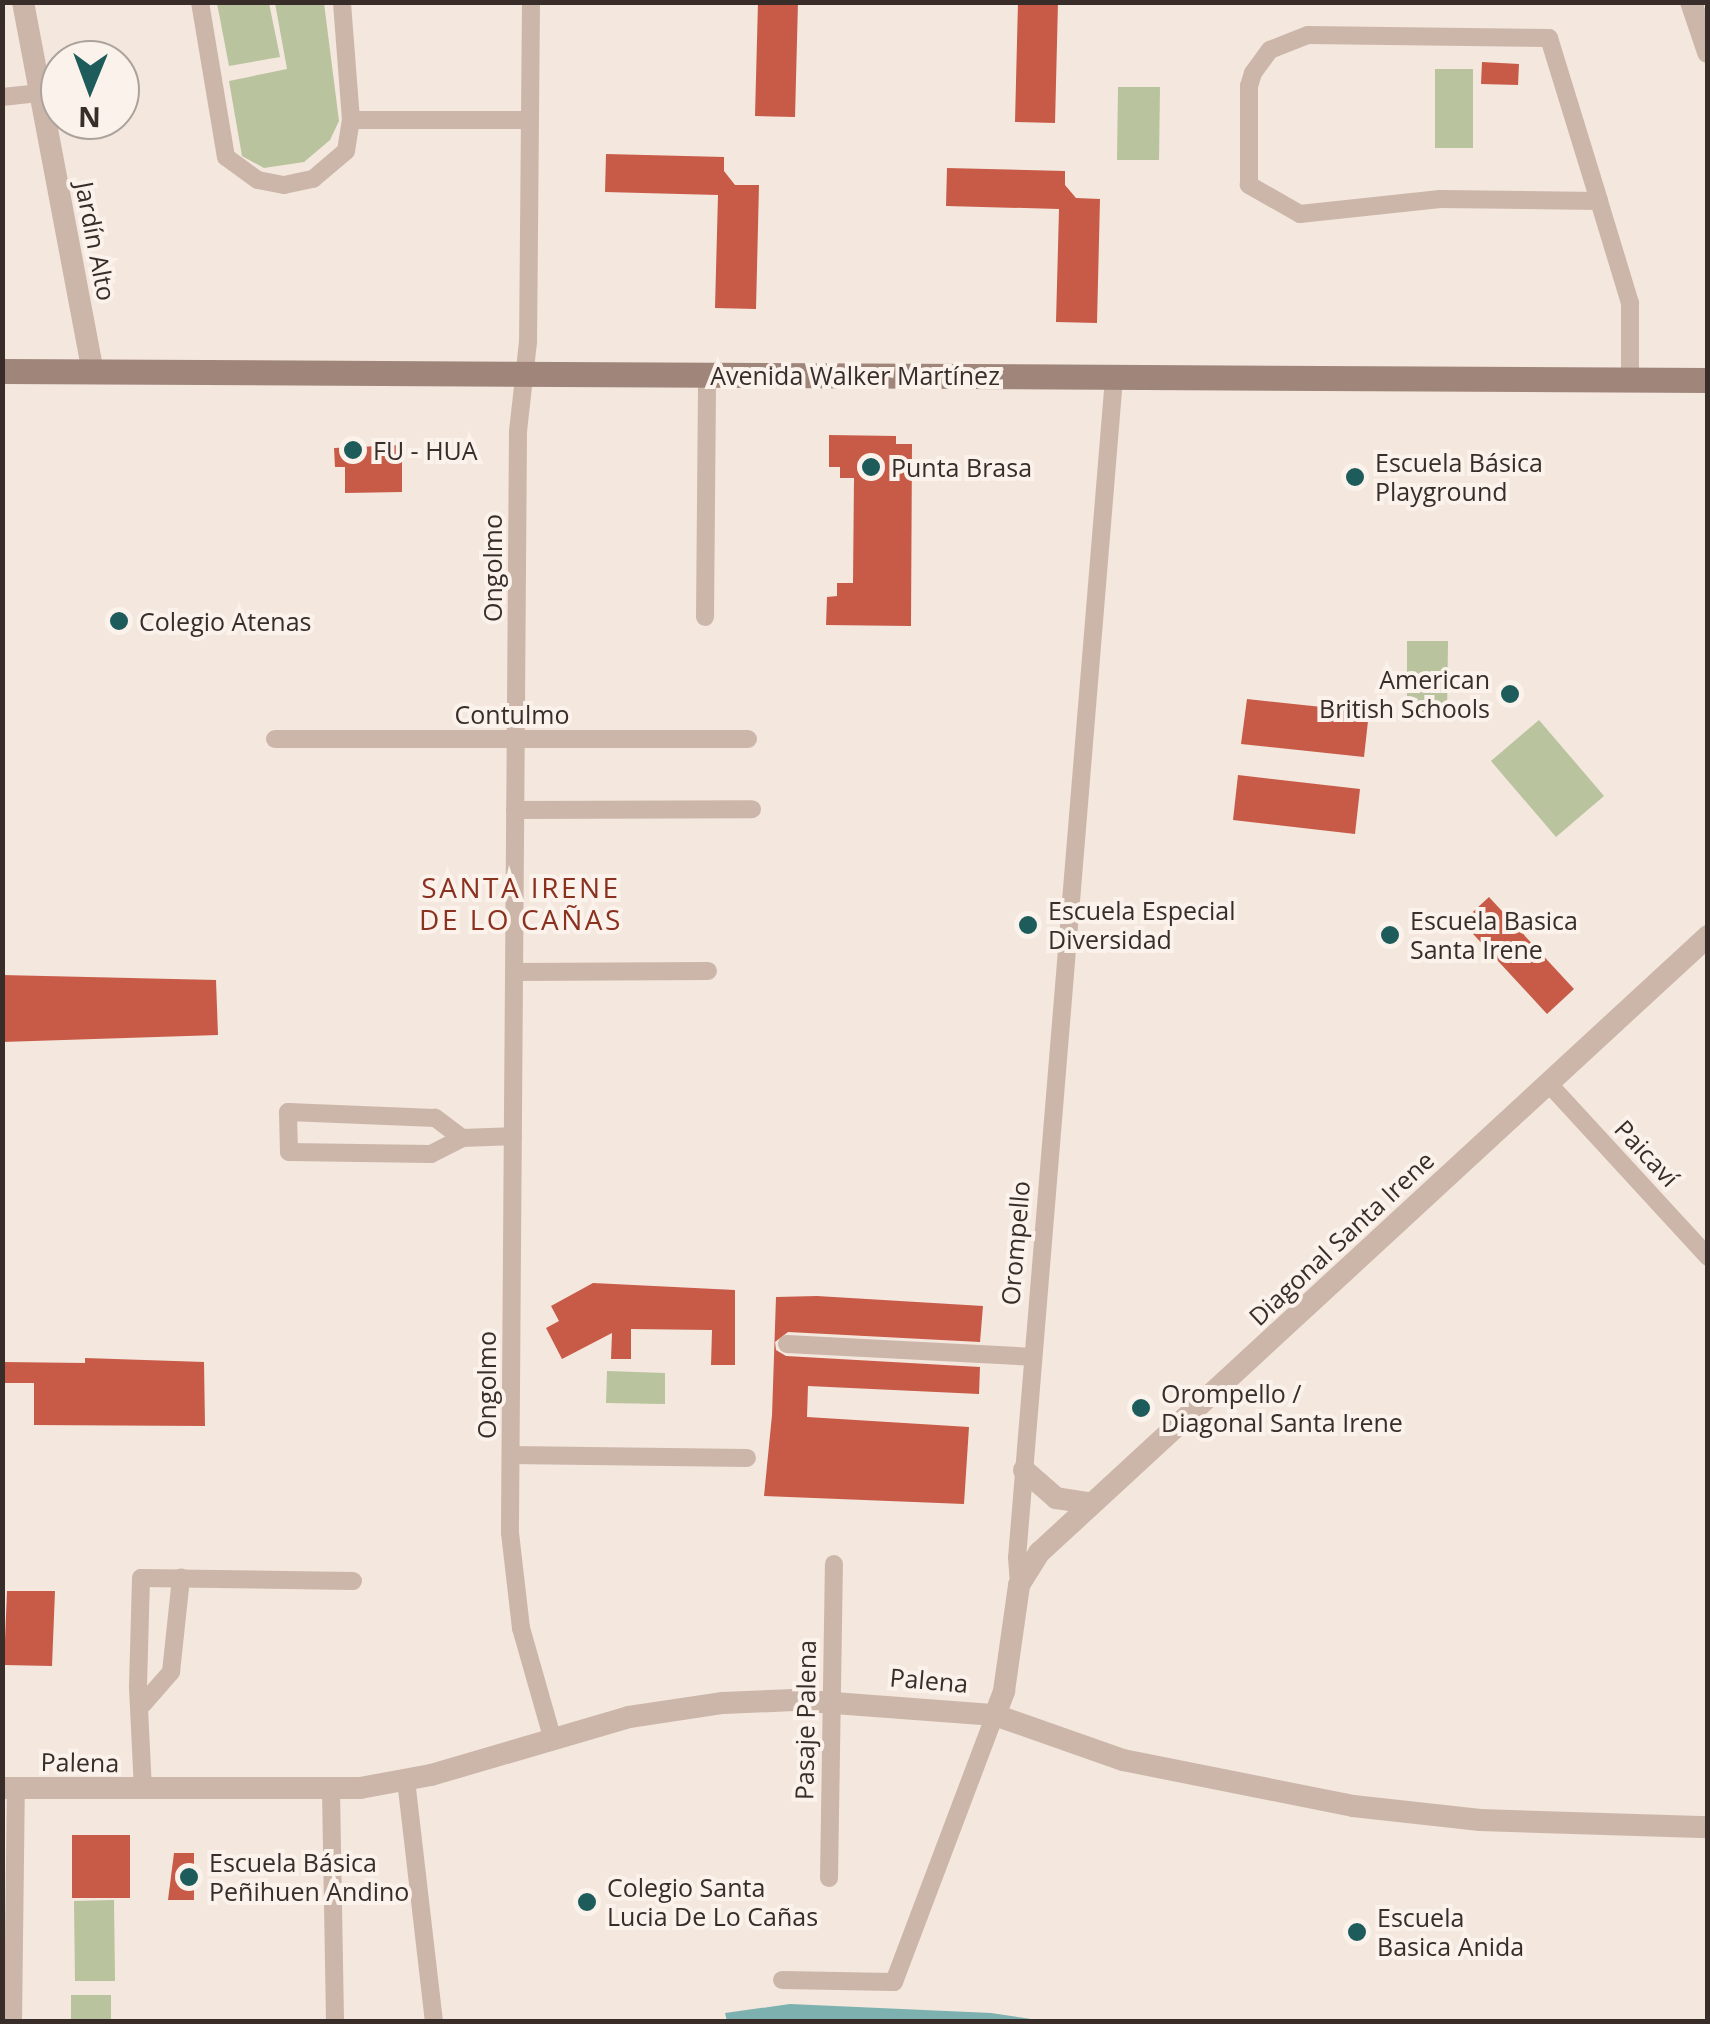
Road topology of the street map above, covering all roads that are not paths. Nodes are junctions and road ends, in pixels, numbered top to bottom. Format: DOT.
graph roads {
  1 [pos="23,2"];
  2 [pos="200,2"];
  3 [pos="342,2"];
  4 [pos="531,2"];
  5 [pos="1691,2"];
  6 [pos="1708,52"];
  7 [pos="40,94"];
  8 [pos="2,97"];
  9 [pos="351,120"];
  10 [pos="530,120"];
  11 [pos="49,140"];
  12 [pos="1599,201"];
  13 [pos="2,371"];
  14 [pos="94,371"];
  15 [pos="524,374"];
  16 [pos="706,375"];
  17 [pos="1114,377"];
  18 [pos="1630,380"];
  19 [pos="1708,380"];
  20 [pos="705,617"];
  21 [pos="276,739"];
  22 [pos="516,740"];
  23 [pos="748,740"];
  24 [pos="752,809"];
  25 [pos="515,810"];
  26 [pos="1708,936"];
  27 [pos="708,971"];
  28 [pos="514,972"];
  29 [pos="1549,1084"];
  30 [pos="513,1136"];
  31 [pos="462,1138"];
  32 [pos="1708,1256"];
  33 [pos="787,1344"];
  34 [pos="1033,1357"];
  35 [pos="511,1454"];
  36 [pos="746,1458"];
  37 [pos="1024,1470"];
  38 [pos="1092,1504"];
  39 [pos="834,1564"];
  40 [pos="181,1578"];
  41 [pos="353,1581"];
  42 [pos="1019,1586"];
  43 [pos="829,1701"];
  44 [pos="143,1704"];
  45 [pos="995,1714"];
  46 [pos="552,1738"];
  47 [pos="406,1780"];
  48 [pos="10,1788"];
  49 [pos="143,1790"];
  50 [pos="331,1790"];
  51 [pos="1708,1827"];
  52 [pos="829,1878"];
  53 [pos="782,1980"];
  54 [pos="13,2022"];
  55 [pos="334,2022"];
  56 [pos="434,2022"];
  1 -- 7 [label="street, Jardín Alto"];
  2 -- 9 [label="street"];
  3 -- 9 [label="street"];
  4 -- 10 [label="street, Ongolmo"];
  5 -- 6 [label="street"];
  7 -- 8 [label="street"];
  9 -- 10 [label="street"];
  10 -- 15 [label="street, Ongolmo"];
  11 -- 14 [label="street, Jardín Alto"];
  12 -- 12 [label="street"];
  12 -- 18 [label="street"];
  13 -- 14 [label="main road, Avenida Walker Martínez"];
  14 -- 15 [label="main road, Avenida Walker Martínez"];
  15 -- 16 [label="main road, Avenida Walker Martínez"];
  15 -- 22 [label="street, Ongolmo"];
  16 -- 17 [label="main road, Avenida Walker Martínez"];
  16 -- 20 [label="street"];
  17 -- 18 [label="main road, Avenida Walker Martínez"];
  17 -- 34 [label="street, Orompello"];
  18 -- 19 [label="main road, Avenida Walker Martínez"];
  21 -- 22 [label="street, Contulmo"];
  22 -- 23 [label="street, Contulmo"];
  22 -- 25 [label="street, Ongolmo"];
  24 -- 25 [label="street"];
  25 -- 28 [label="street, Ongolmo"];
  26 -- 29 [label="street, Diagonal Santa Irene"];
  27 -- 28 [label="street"];
  28 -- 30 [label="street, Ongolmo"];
  29 -- 32 [label="street, Paicaví"];
  29 -- 38 [label="street, Diagonal Santa Irene"];
  30 -- 31 [label="street"];
  30 -- 35 [label="street, Ongolmo"];
  31 -- 31 [label="street"];
  33 -- 34 [label="street"];
  34 -- 37 [label="street, Orompello"];
  35 -- 36 [label="street, Ongolmo"];
  35 -- 46 [label="street, Ongolmo"];
  37 -- 38 [label="street"];
  37 -- 42 [label="street, Orompello"];
  38 -- 42 [label="street, Diagonal Santa Irene"];
  39 -- 43 [label="street, Pasaje Palena"];
  40 -- 41 [label="street, Palena"];
  40 -- 44 [label="street"];
  40 -- 44 [label="street, Palena"];
  42 -- 45 [label="street, Orompello"];
  43 -- 45 [label="street, Palena"];
  43 -- 46 [label="street, Palena"];
  43 -- 52 [label="street, Pasaje Palena"];
  44 -- 49 [label="street, Palena"];
  45 -- 51 [label="street, Palena"];
  45 -- 53 [label="street, Orompello"];
  46 -- 47 [label="street, Palena"];
  47 -- 50 [label="street, Palena"];
  47 -- 56 [label="street"];
  48 -- 49 [label="street, Palena"];
  48 -- 54 [label="street, Palena"];
  49 -- 50 [label="street, Palena"];
  50 -- 55 [label="street"];
}
